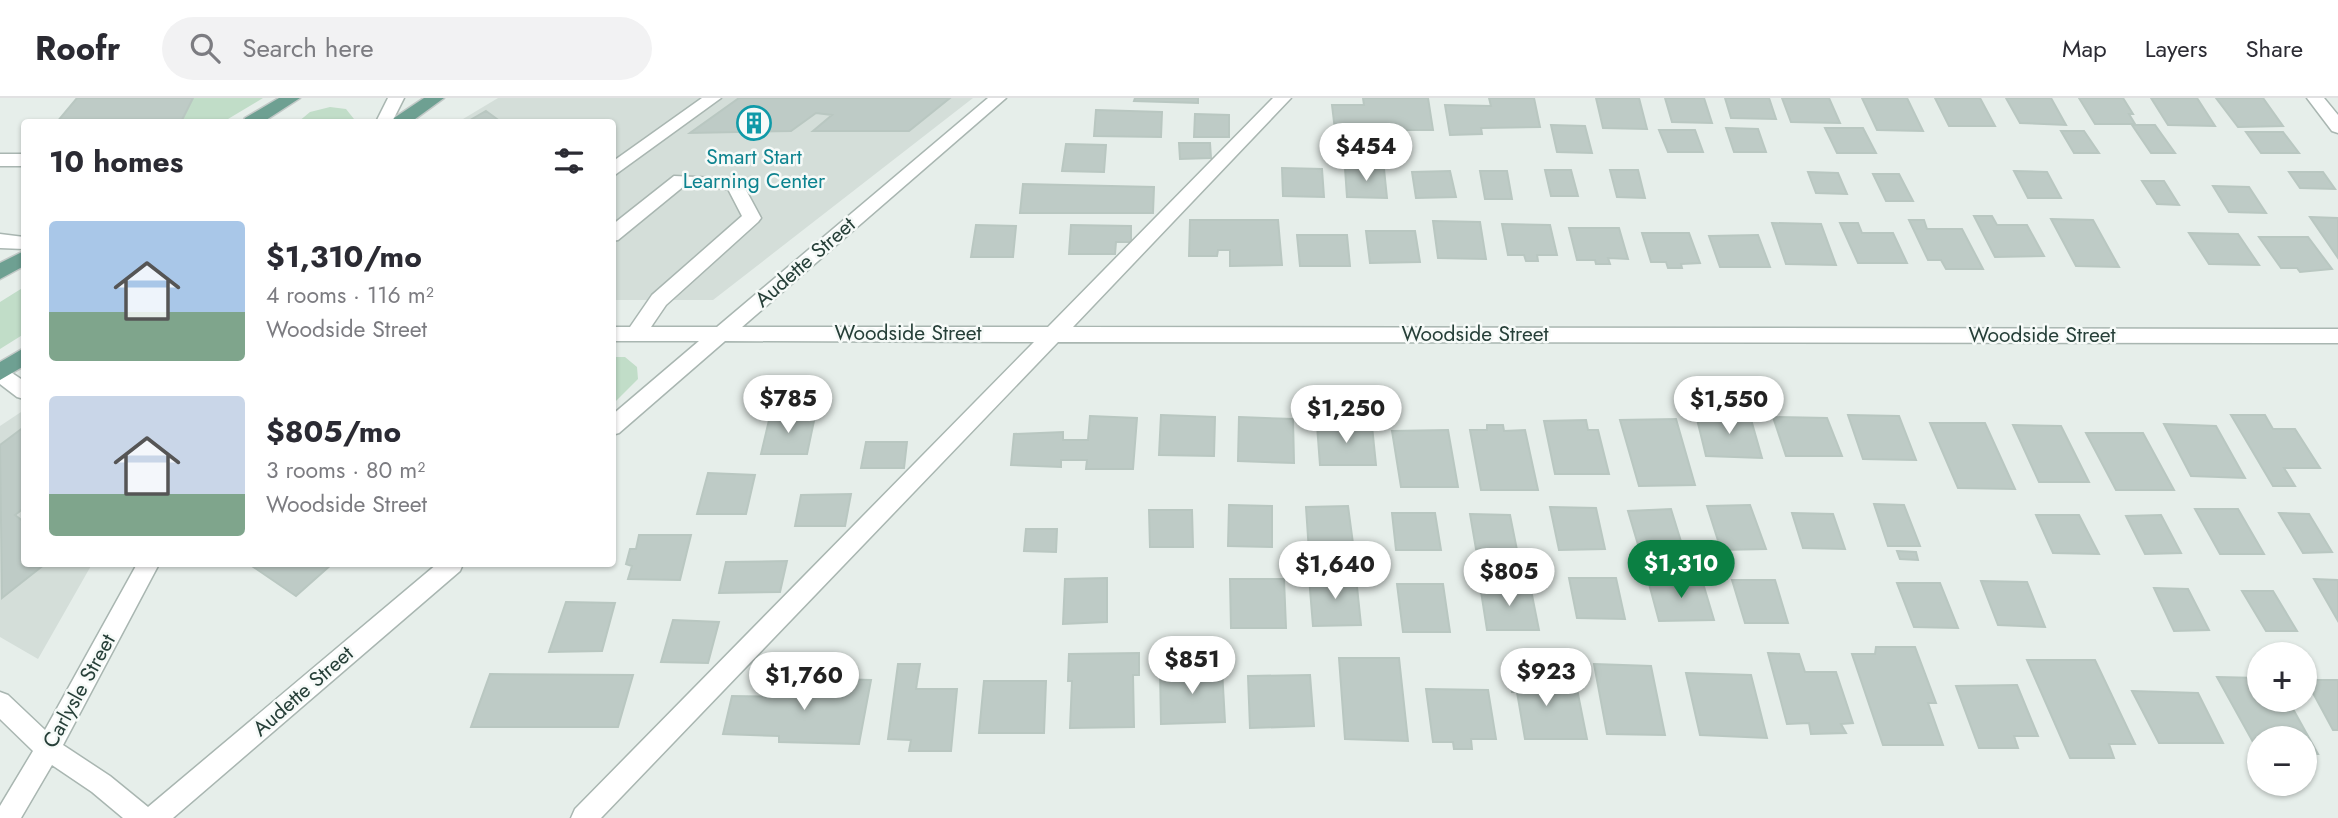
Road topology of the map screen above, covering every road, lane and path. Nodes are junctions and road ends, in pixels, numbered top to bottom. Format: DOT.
graph roads {
  1 [pos="292,98"];
  2 [pos="396,98"];
  3 [pos="436,98"];
  4 [pos="713,98"];
  5 [pos="998,98"];
  6 [pos="1283,98"];
  7 [pos="2315,98"];
  8 [pos="256,119"];
  9 [pos="386,119"];
  10 [pos="404,119"];
  11 [pos="2338,127"];
  12 [pos="0,160"];
  13 [pos="21,160"];
  14 [pos="616,168"];
  15 [pos="616,232"];
  16 [pos="0,241"];
  17 [pos="21,243"];
  18 [pos="21,260"];
  19 [pos="0,272"];
  20 [pos="1054,333"];
  21 [pos="616,334"];
  22 [pos="635,334"];
  23 [pos="722,334"];
  24 [pos="2338,336"];
  25 [pos="21,358"];
  26 [pos="0,373"];
  27 [pos="21,389"];
  28 [pos="616,424"];
  29 [pos="146,567"];
  30 [pos="448,567"];
  31 [pos="0,703"];
  32 [pos="48,749"];
  33 [pos="7,818"];
  34 [pos="143,818"];
  35 [pos="154,818"];
  36 [pos="584,818"];
  1 -- 8 [label="main road"];
  2 -- 9 [label="street"];
  3 -- 10 [label="main road"];
  4 -- 14 [label="street"];
  5 -- 23 [label="street, Audette Street"];
  6 -- 20 [label="street"];
  7 -- 11 [label="street"];
  12 -- 13 [label="street"];
  15 -- 22 [label="street"];
  16 -- 17 [label="street"];
  18 -- 19 [label="main road"];
  20 -- 23 [label="street, Woodside Street"];
  20 -- 24 [label="street, Woodside Street"];
  20 -- 36 [label="street"];
  21 -- 22 [label="street, Woodside Street"];
  22 -- 23 [label="street, Woodside Street"];
  23 -- 28 [label="street, Audette Street"];
  25 -- 26 [label="main road"];
  26 -- 27 [label="street"];
  29 -- 32 [label="street, Carlysle Street"];
  30 -- 35 [label="street, Audette Street"];
  31 -- 32 [label="street"];
  32 -- 33 [label="street, Carlysle Street"];
  32 -- 34 [label="street"];
}
